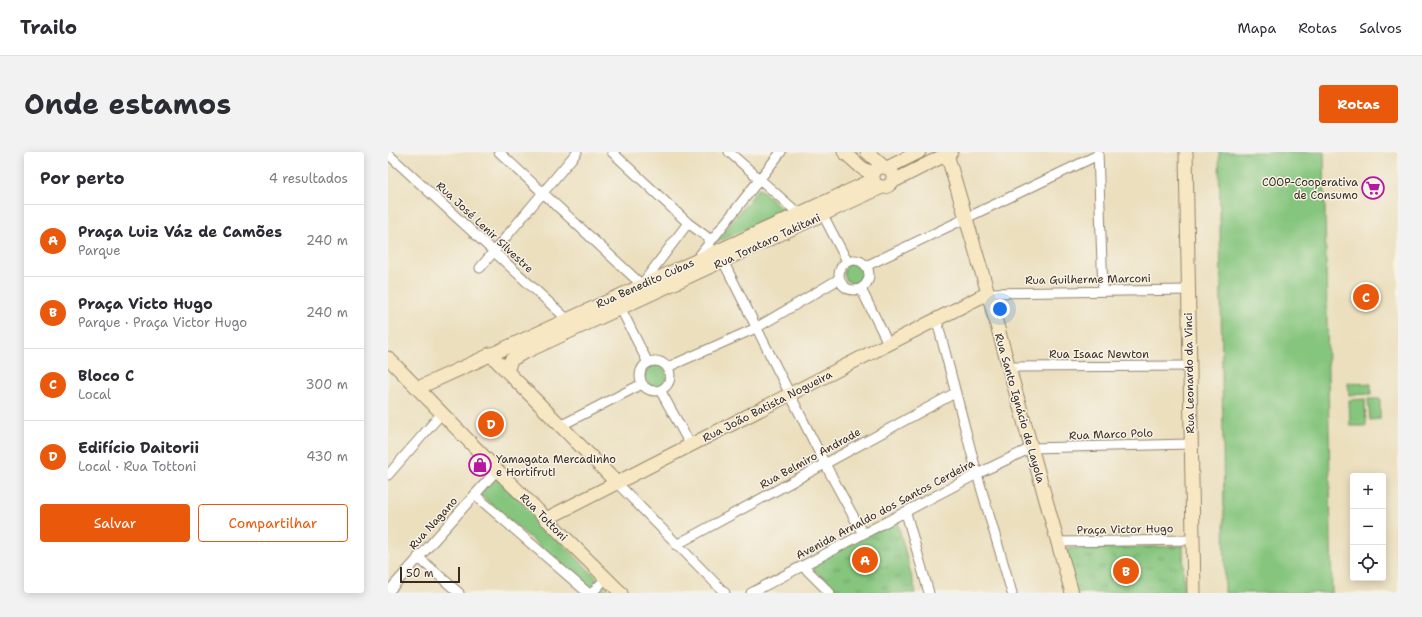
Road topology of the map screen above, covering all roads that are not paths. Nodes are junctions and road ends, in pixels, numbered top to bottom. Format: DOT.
graph roads {
  1 [pos="499,152"];
  2 [pos="577,152"];
  3 [pos="612,152"];
  4 [pos="728,152"];
  5 [pos="781,152"];
  6 [pos="844,152"];
  7 [pos="868,152"];
  8 [pos="920,152"];
  9 [pos="1186,152"];
  10 [pos="949,153"];
  11 [pos="388,154"];
  12 [pos="1098,154"];
  13 [pos="882,176"];
  14 [pos="759,180"];
  15 [pos="543,192"];
  16 [pos="798,213"];
  17 [pos="823,215"];
  18 [pos="966,219"];
  19 [pos="688,223"];
  20 [pos="711,240"];
  21 [pos="494,252"];
  22 [pos="696,260"];
  23 [pos="722,261"];
  24 [pos="847,261"];
  25 [pos="866,266"];
  26 [pos="480,268"];
  27 [pos="839,279"];
  28 [pos="642,285"];
  29 [pos="861,289"];
  30 [pos="1188,290"];
  31 [pos="1104,291"];
  32 [pos="988,293"];
  33 [pos="644,298"];
  34 [pos="621,309"];
  35 [pos="567,319"];
  36 [pos="937,321"];
  37 [pos="756,328"];
  38 [pos="889,345"];
  39 [pos="519,348"];
  40 [pos="490,354"];
  41 [pos="388,358"];
  42 [pos="648,363"];
  43 [pos="1009,366"];
  44 [pos="1189,366"];
  45 [pos="668,367"];
  46 [pos="507,371"];
  47 [pos="642,384"];
  48 [pos="418,388"];
  49 [pos="660,390"];
  50 [pos="955,393"];
  51 [pos="790,394"];
  52 [pos="442,413"];
  53 [pos="560,426"];
  54 [pos="690,444"];
  55 [pos="1190,444"];
  56 [pos="1031,448"];
  57 [pos="825,464"];
  58 [pos="497,470"];
  59 [pos="977,474"];
  60 [pos="388,475"];
  61 [pos="617,484"];
  62 [pos="475,494"];
  63 [pos="906,512"];
  64 [pos="546,519"];
  65 [pos="863,534"];
  66 [pos="1193,540"];
  67 [pos="1057,542"];
  68 [pos="676,545"];
  69 [pos="418,557"];
  70 [pos="803,566"];
  71 [pos="606,578"];
  72 [pos="388,592"];
  73 [pos="459,593"];
  74 [pos="588,593"];
  75 [pos="592,593"];
  76 [pos="621,593"];
  77 [pos="725,593"];
  78 [pos="751,593"];
  79 [pos="830,593"];
  80 [pos="929,593"];
  81 [pos="1012,593"];
  82 [pos="1072,593"];
  83 [pos="1194,593"];
  1 -- 15 [label="street"];
  2 -- 15 [label="street"];
  3 -- 19 [label="street"];
  4 -- 14 [label="street"];
  5 -- 14 [label="street"];
  6 -- 13 [label="street"];
  7 -- 13 [label="street"];
  8 -- 13 [label="street, Rua Benedito Cubas"];
  9 -- 30 [label="street, Rua Leonardo da Vinci"];
  10 -- 13 [label="street, Rua Torataro Takitani"];
  10 -- 18 [label="street, Rua Santo Ignácio de Layola"];
  11 -- 21 [label="street, Rua José Lenir Silvestre"];
  12 -- 18 [label="street"];
  12 -- 31 [label="street"];
  13 -- 16 [label="street, Rua Benedito Cubas"];
  13 -- 17 [label="street, Rua Torataro Takitani"];
  14 -- 16 [label="street"];
  14 -- 20 [label="street"];
  15 -- 21 [label="street"];
  15 -- 28 [label="street"];
  16 -- 22 [label="street, Rua Benedito Cubas"];
  17 -- 23 [label="street, Rua Torataro Takitani"];
  17 -- 24 [label="street"];
  18 -- 25 [label="street"];
  18 -- 32 [label="street, Rua Santo Ignácio de Layola"];
  19 -- 20 [label="street"];
  19 -- 28 [label="street"];
  20 -- 22 [label="street"];
  21 -- 26 [label="street"];
  21 -- 35 [label="street, Rua José Lenir Silvestre"];
  22 -- 28 [label="street, Rua Benedito Cubas"];
  23 -- 33 [label="street, Rua Torataro Takitani"];
  23 -- 37 [label="street"];
  24 -- 25 [label="street"];
  24 -- 27 [label="street"];
  25 -- 29 [label="street"];
  27 -- 29 [label="street"];
  27 -- 37 [label="street"];
  28 -- 33 [label="street"];
  28 -- 35 [label="street, Rua Benedito Cubas"];
  29 -- 38 [label="street"];
  30 -- 31 [label="street, Rua Guilherme Marconi"];
  30 -- 44 [label="street, Rua Leonardo da Vinci"];
  31 -- 32 [label="street, Rua Guilherme Marconi"];
  32 -- 36 [label="street, Rua João Batista Nogueira"];
  32 -- 43 [label="street, Rua Santo Ignácio de Layola"];
  33 -- 34 [label="street, Rua Torataro Takitani"];
  34 -- 39 [label="street, Rua Torataro Takitani"];
  34 -- 42 [label="street"];
  35 -- 39 [label="street, Rua Benedito Cubas"];
  36 -- 38 [label="street, Rua João Batista Nogueira"];
  36 -- 50 [label="street"];
  37 -- 45 [label="street"];
  37 -- 51 [label="street"];
  38 -- 51 [label="street, Rua João Batista Nogueira"];
  39 -- 40 [label="street, Rua Benedito Cubas"];
  39 -- 46 [label="street, Rua Torataro Takitani"];
  40 -- 46 [label="street"];
  40 -- 48 [label="street, Rua Benedito Cubas"];
  41 -- 48 [label="street, Rua Tottoni"];
  42 -- 45 [label="street"];
  42 -- 47 [label="street"];
  43 -- 44 [label="street, Rua Isaac Newton"];
  43 -- 56 [label="street, Rua Santo Ignácio de Layola"];
  44 -- 55 [label="street, Rua Leonardo da Vinci"];
  45 -- 49 [label="street"];
  46 -- 53 [label="street"];
  47 -- 49 [label="street"];
  47 -- 53 [label="street"];
  48 -- 52 [label="street, Rua Tottoni"];
  49 -- 54 [label="street"];
  50 -- 57 [label="street, Rua Belmiro Andrade"];
  50 -- 59 [label="street"];
  51 -- 54 [label="street, Rua João Batista Nogueira"];
  51 -- 57 [label="street"];
  52 -- 58 [label="street, Rua Tottoni"];
  52 -- 60 [label="street"];
  53 -- 61 [label="street"];
  54 -- 61 [label="street, Rua João Batista Nogueira"];
  55 -- 56 [label="street, Rua Marco Polo"];
  55 -- 66 [label="street, Rua Leonardo da Vinci"];
  56 -- 59 [label="street, Avenida Arnaldo dos Santos Cerdeira"];
  56 -- 67 [label="street, Rua Santo Ignácio de Layola"];
  57 -- 65 [label="street"];
  57 -- 68 [label="street, Rua Belmiro Andrade"];
  58 -- 62 [label="street, Rua Nagano"];
  58 -- 64 [label="street, Rua Tottoni"];
  59 -- 63 [label="street, Avenida Arnaldo dos Santos Cerdeira"];
  59 -- 81 [label="street"];
  61 -- 64 [label="street, Rua João Batista Nogueira"];
  61 -- 68 [label="street"];
  62 -- 69 [label="street, Rua Nagano"];
  62 -- 74 [label="street"];
  63 -- 65 [label="street, Avenida Arnaldo dos Santos Cerdeira"];
  63 -- 80 [label="street"];
  64 -- 71 [label="street, Rua Tottoni"];
  65 -- 70 [label="street, Avenida Arnaldo dos Santos Cerdeira"];
  66 -- 67 [label="street, Praça Victor Hugo"];
  66 -- 83 [label="street, Rua Leonardo da Vinci"];
  67 -- 82 [label="street, Rua Santo Ignácio de Layola"];
  68 -- 77 [label="street"];
  69 -- 72 [label="street, Rua Nagano"];
  69 -- 73 [label="street"];
  70 -- 78 [label="street, Avenida Arnaldo dos Santos Cerdeira"];
  70 -- 79 [label="street"];
  71 -- 75 [label="street"];
  71 -- 76 [label="street, Rua Tottoni"];
}
